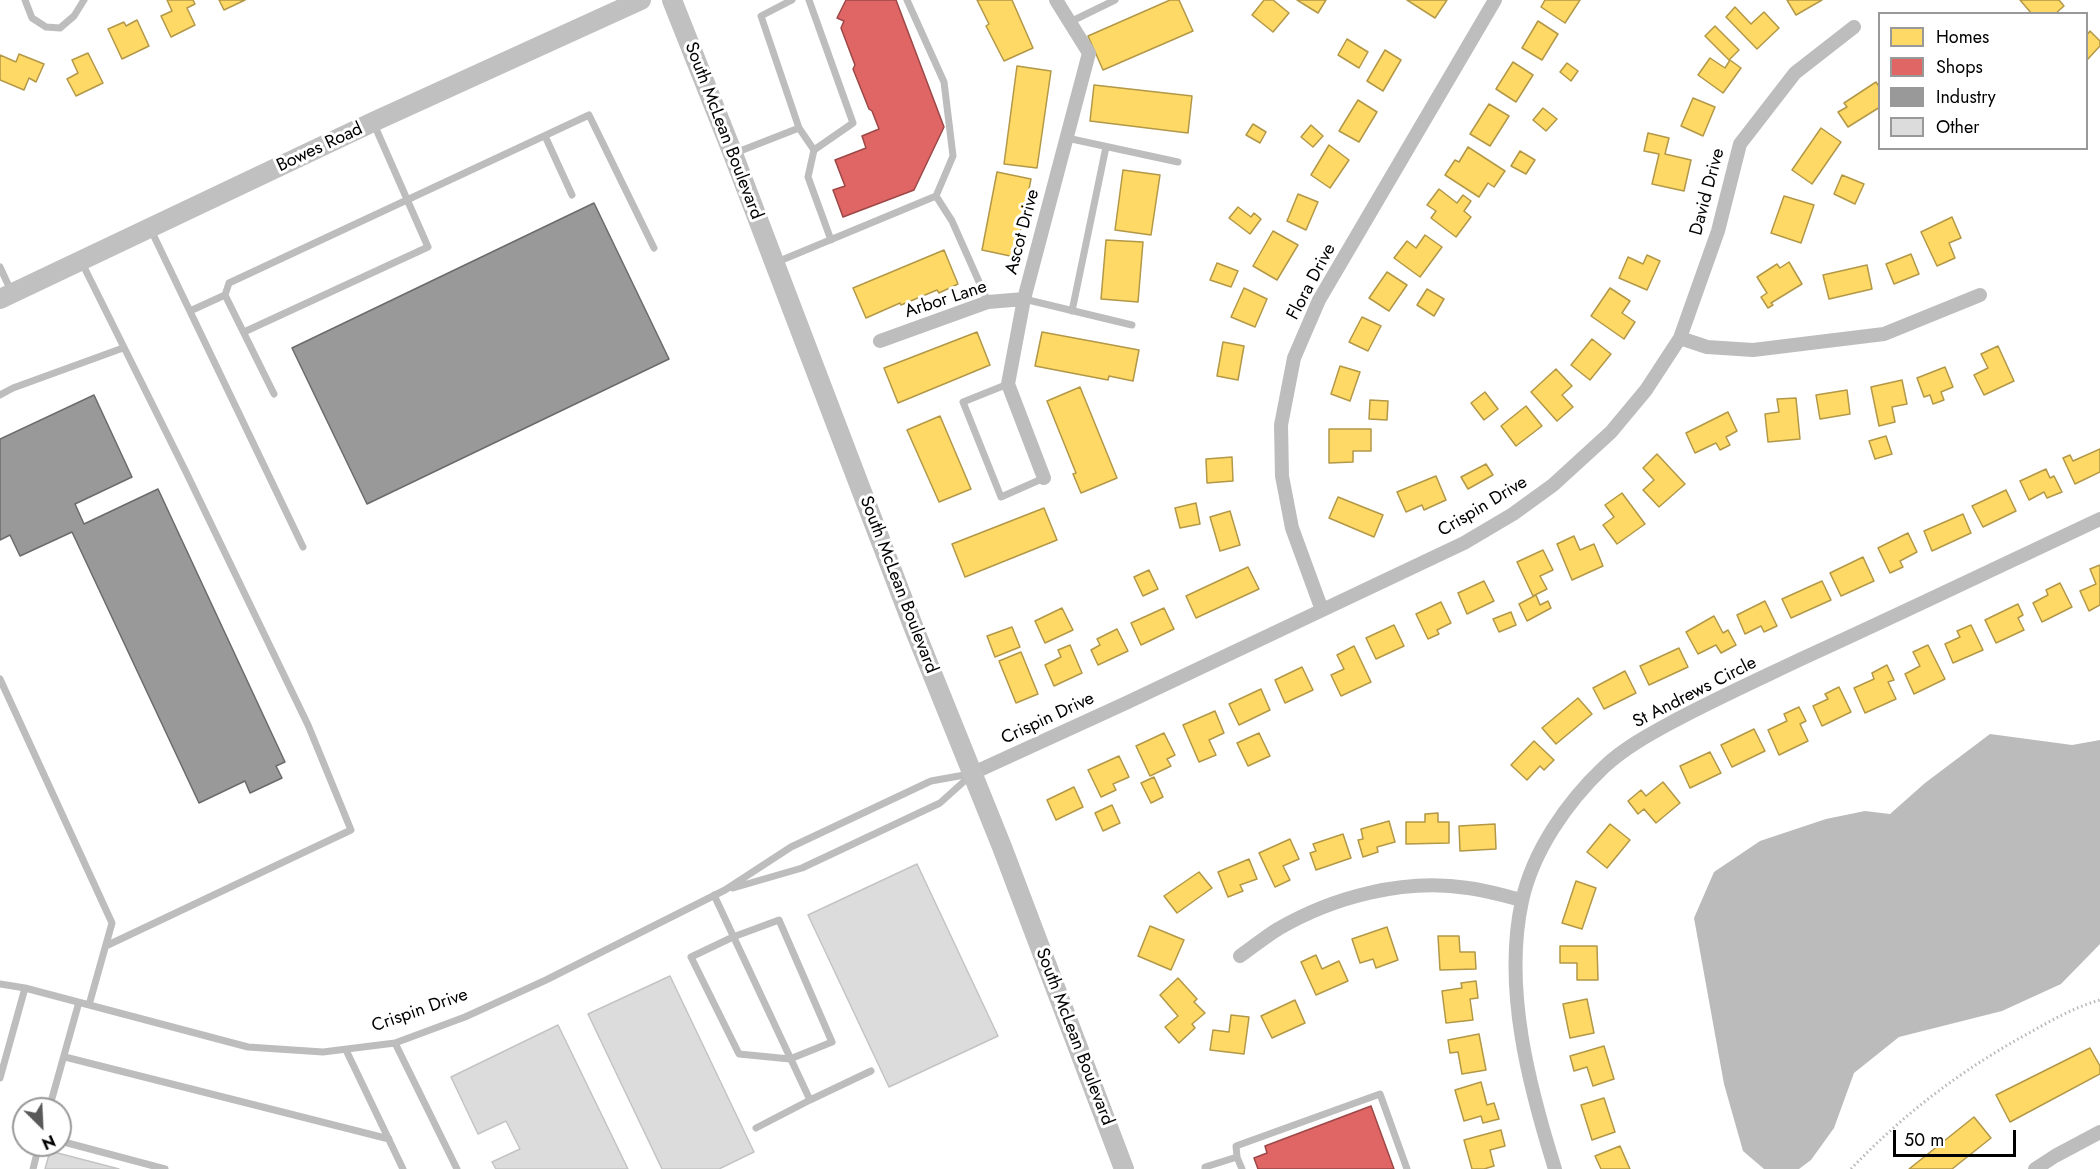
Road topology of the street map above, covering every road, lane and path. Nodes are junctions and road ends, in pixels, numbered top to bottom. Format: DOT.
graph roads {
  1 [pos="25,0"];
  2 [pos="84,0"];
  3 [pos="641,0"];
  4 [pos="672,0"];
  5 [pos="792,0"];
  6 [pos="809,0"];
  7 [pos="906,0"];
  8 [pos="1056,0"];
  9 [pos="1115,0"];
  10 [pos="1495,0"];
  11 [pos="1070,22"];
  12 [pos="1854,27"];
  13 [pos="373,123"];
  14 [pos="799,128"];
  15 [pos="545,135"];
  16 [pos="1066,138"];
  17 [pos="1106,147"];
  18 [pos="814,150"];
  19 [pos="733,154"];
  20 [pos="1179,162"];
  21 [pos="572,195"];
  22 [pos="936,196"];
  23 [pos="407,200"];
  24 [pos="150,227"];
  25 [pos="831,240"];
  26 [pos="654,248"];
  27 [pos="81,260"];
  28 [pos="775,263"];
  29 [pos="0,267"];
  30 [pos="1980,294"];
  31 [pos="225,295"];
  32 [pos="6,296"];
  33 [pos="1024,299"];
  34 [pos="988,302"];
  35 [pos="190,310"];
  36 [pos="1072,311"];
  37 [pos="1132,325"];
  38 [pos="244,332"];
  39 [pos="1680,338"];
  40 [pos="880,341"];
  41 [pos="123,348"];
  42 [pos="1008,384"];
  43 [pos="274,394"];
  44 [pos="0,395"];
  45 [pos="1044,478"];
  46 [pos="2100,519"];
  47 [pos="303,547"];
  48 [pos="1322,610"];
  49 [pos="0,679"];
  50 [pos="973,773"];
  51 [pos="725,890"];
  52 [pos="714,896"];
  53 [pos="1522,900"];
  54 [pos="733,937"];
  55 [pos="108,945"];
  56 [pos="1240,956"];
  57 [pos="0,984"];
  58 [pos="25,988"];
  59 [pos="2100,1000"];
  60 [pos="79,1002"];
  61 [pos="90,1005"];
  62 [pos="395,1043"];
  63 [pos="346,1050"];
  64 [pos="65,1057"];
  65 [pos="790,1059"];
  66 [pos="871,1071"];
  67 [pos="0,1078"];
  68 [pos="53,1097"];
  69 [pos="810,1100"];
  70 [pos="756,1128"];
  71 [pos="2100,1132"];
  72 [pos="390,1139"];
  73 [pos="72,1144"];
  74 [pos="1237,1156"];
  75 [pos="165,1169"];
  76 [pos="403,1169"];
  77 [pos="457,1169"];
  78 [pos="1124,1169"];
  79 [pos="1205,1169"];
  80 [pos="1242,1169"];
  81 [pos="1407,1169"];
  82 [pos="1555,1169"];
  83 [pos="1851,1169"];
  84 [pos="2035,1169"];
  1 -- 2 [label="lane"];
  3 -- 13 [label="main road, Bowes Road"];
  4 -- 19 [label="main road, South McLean Boulevard"];
  5 -- 14 [label="lane"];
  6 -- 18 [label="lane"];
  7 -- 22 [label="lane"];
  8 -- 11 [label="street, Ascot Drive"];
  9 -- 11 [label="lane"];
  10 -- 48 [label="street, Flora Drive"];
  11 -- 16 [label="street, Ascot Drive"];
  12 -- 39 [label="street, David Drive"];
  13 -- 23 [label="lane"];
  13 -- 24 [label="main road, Bowes Road"];
  14 -- 18 [label="lane"];
  14 -- 19 [label="lane"];
  15 -- 21 [label="lane"];
  15 -- 23 [label="lane"];
  15 -- 26 [label="lane"];
  16 -- 17 [label="lane"];
  16 -- 33 [label="street, Ascot Drive"];
  17 -- 20 [label="lane"];
  17 -- 36 [label="lane"];
  18 -- 25 [label="lane"];
  19 -- 28 [label="main road, South McLean Boulevard"];
  22 -- 25 [label="lane"];
  22 -- 34 [label="lane"];
  23 -- 31 [label="lane"];
  23 -- 38 [label="lane"];
  24 -- 27 [label="main road, Bowes Road"];
  24 -- 35 [label="lane"];
  25 -- 28 [label="lane"];
  27 -- 32 [label="main road, Bowes Road"];
  27 -- 41 [label="lane"];
  28 -- 50 [label="main road, South McLean Boulevard"];
  29 -- 32 [label="lane"];
  30 -- 39 [label="street"];
  31 -- 35 [label="lane"];
  31 -- 38 [label="lane"];
  33 -- 34 [label="street, Arbor Lane"];
  33 -- 36 [label="lane"];
  33 -- 42 [label="street, Ascot Drive"];
  34 -- 40 [label="street, Arbor Lane"];
  35 -- 47 [label="lane"];
  36 -- 37 [label="lane"];
  38 -- 43 [label="lane"];
  39 -- 48 [label="street, Crispin Drive"];
  41 -- 44 [label="lane"];
  41 -- 55 [label="lane"];
  42 -- 45 [label="street"];
  42 -- 45 [label="lane"];
  46 -- 53 [label="street, St Andrews Circle"];
  48 -- 50 [label="street, Crispin Drive"];
  49 -- 55 [label="lane"];
  50 -- 51 [label="lane, Crispin Drive"];
  50 -- 51 [label="lane, Crispin Drive"];
  50 -- 78 [label="main road, South McLean Boulevard"];
  51 -- 52 [label="lane, Crispin Drive"];
  52 -- 54 [label="lane"];
  52 -- 62 [label="lane, Crispin Drive"];
  53 -- 56 [label="street"];
  53 -- 82 [label="street, St Andrews Circle"];
  54 -- 65 [label="lane"];
  54 -- 65 [label="lane"];
  54 -- 65 [label="lane"];
  55 -- 61 [label="lane"];
  57 -- 58 [label="lane, Crispin Drive"];
  58 -- 60 [label="lane, Crispin Drive"];
  58 -- 67 [label="lane"];
  59 -- 83 [label="path"];
  60 -- 61 [label="lane, Crispin Drive"];
  60 -- 64 [label="lane"];
  61 -- 63 [label="lane, Crispin Drive"];
  62 -- 63 [label="lane, Crispin Drive"];
  62 -- 77 [label="lane"];
  63 -- 72 [label="lane"];
  64 -- 68 [label="lane"];
  64 -- 72 [label="lane"];
  65 -- 69 [label="lane"];
  66 -- 69 [label="lane"];
  69 -- 70 [label="lane"];
  71 -- 84 [label="street"];
  72 -- 76 [label="lane"];
  73 -- 75 [label="lane"];
  74 -- 79 [label="lane"];
  74 -- 80 [label="lane"];
  74 -- 81 [label="lane"];
}
